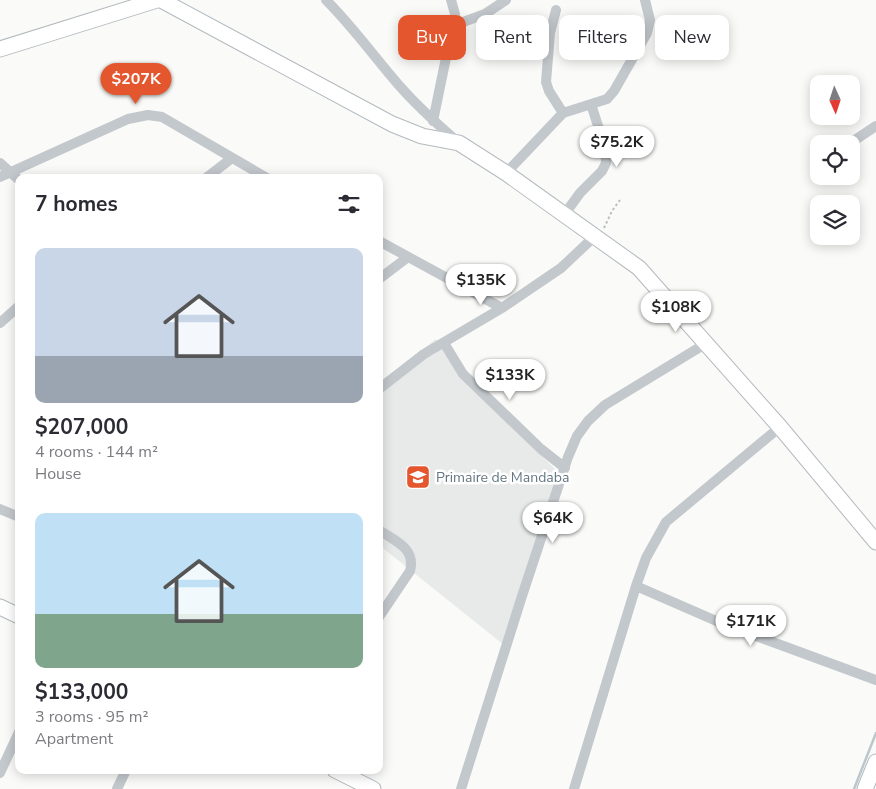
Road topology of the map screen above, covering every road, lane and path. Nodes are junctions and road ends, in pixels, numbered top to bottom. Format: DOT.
graph roads {
  1 [pos="157,0"];
  2 [pos="161,0"];
  3 [pos="326,0"];
  4 [pos="451,0"];
  5 [pos="506,0"];
  6 [pos="645,0"];
  7 [pos="556,10"];
  8 [pos="454,15"];
  9 [pos="466,21"];
  10 [pos="0,50"];
  11 [pos="445,60"];
  12 [pos="591,104"];
  13 [pos="564,113"];
  14 [pos="433,120"];
  15 [pos="876,126"];
  16 [pos="860,137"];
  17 [pos="459,143"];
  18 [pos="232,158"];
  19 [pos="0,163"];
  20 [pos="10,172"];
  21 [pos="506,172"];
  22 [pos="211,174"];
  23 [pos="260,174"];
  24 [pos="15,176"];
  25 [pos="0,177"];
  26 [pos="620,200"];
  27 [pos="564,215"];
  28 [pos="595,236"];
  29 [pos="383,243"];
  30 [pos="408,257"];
  31 [pos="383,276"];
  32 [pos="502,308"];
  33 [pos="15,310"];
  34 [pos="0,323"];
  35 [pos="444,342"];
  36 [pos="705,344"];
  37 [pos="383,386"];
  38 [pos="780,427"];
  39 [pos="565,468"];
  40 [pos="0,510"];
  41 [pos="15,516"];
  42 [pos="383,533"];
  43 [pos="876,542"];
  44 [pos="636,586"];
  45 [pos="0,607"];
  46 [pos="383,611"];
  47 [pos="15,614"];
  48 [pos="876,680"];
  49 [pos="15,741"];
  50 [pos="876,762"];
  51 [pos="0,773"];
  52 [pos="124,774"];
  53 [pos="343,774"];
  54 [pos="117,789"];
  55 [pos="373,789"];
  56 [pos="461,789"];
  57 [pos="574,789"];
  58 [pos="865,789"];
  1 -- 10 [label="street"];
  2 -- 17 [label="street"];
  3 -- 14 [label="street"];
  4 -- 8 [label="street"];
  5 -- 9 [label="street"];
  6 -- 12 [label="street"];
  7 -- 13 [label="street"];
  11 -- 14 [label="street"];
  12 -- 13 [label="street"];
  12 -- 27 [label="street"];
  13 -- 21 [label="street"];
  14 -- 17 [label="street"];
  15 -- 16 [label="street"];
  17 -- 21 [label="street"];
  18 -- 20 [label="street"];
  18 -- 22 [label="street"];
  18 -- 23 [label="street"];
  19 -- 20 [label="street"];
  20 -- 24 [label="street"];
  20 -- 25 [label="street"];
  21 -- 27 [label="street"];
  26 -- 28 [label="path"];
  27 -- 28 [label="street"];
  28 -- 32 [label="street"];
  28 -- 36 [label="street"];
  29 -- 30 [label="street"];
  30 -- 31 [label="street"];
  30 -- 32 [label="street"];
  32 -- 35 [label="street"];
  33 -- 34 [label="street"];
  35 -- 37 [label="street"];
  35 -- 39 [label="street"];
  36 -- 38 [label="street"];
  36 -- 39 [label="street"];
  38 -- 43 [label="street"];
  38 -- 44 [label="street"];
  39 -- 56 [label="street"];
  40 -- 41 [label="street"];
  42 -- 46 [label="street"];
  44 -- 48 [label="street"];
  44 -- 57 [label="street"];
  45 -- 47 [label="street"];
  49 -- 51 [label="street"];
  50 -- 58 [label="street"];
  52 -- 54 [label="street"];
  53 -- 55 [label="street"];
}
